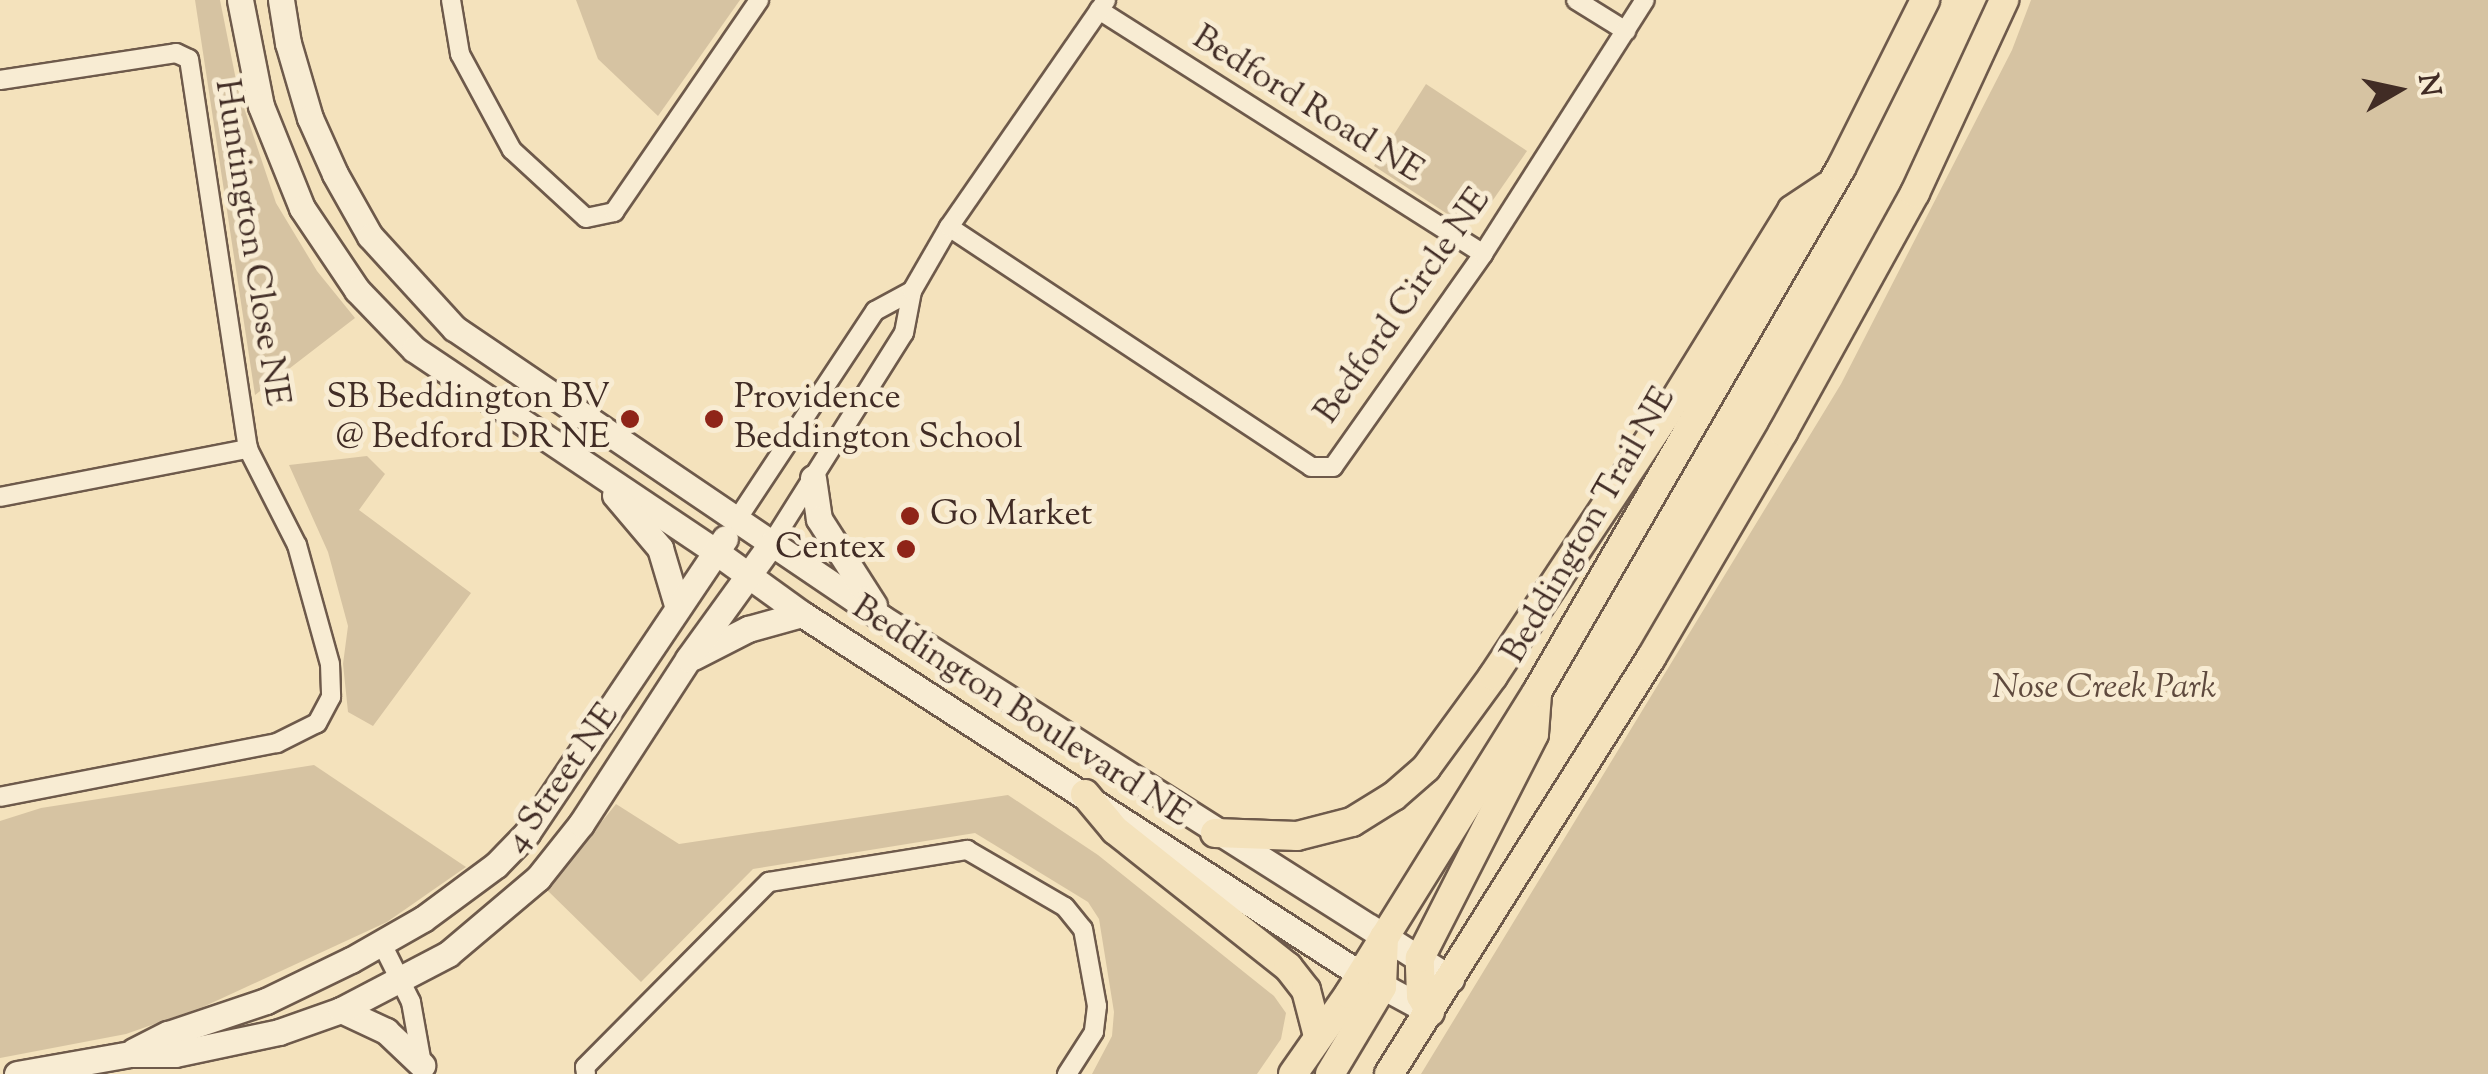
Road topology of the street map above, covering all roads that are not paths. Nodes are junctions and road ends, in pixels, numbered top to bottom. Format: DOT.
graph roads {
  1 [pos="240,0"];
  2 [pos="281,0"];
  3 [pos="452,0"];
  4 [pos="759,0"];
  5 [pos="1576,0"];
  6 [pos="1645,0"];
  7 [pos="1925,0"];
  8 [pos="2004,0"];
  9 [pos="1102,5"];
  10 [pos="1626,30"];
  11 [pos="0,80"];
  12 [pos="1833,182"];
  13 [pos="949,227"];
  14 [pos="1483,254"];
  15 [pos="912,291"];
  16 [pos="248,449"];
  17 [pos="599,476"];
  18 [pos="813,478"];
  19 [pos="0,498"];
  20 [pos="736,521"];
  21 [pos="770,544"];
  22 [pos="716,552"];
  23 [pos="748,575"];
  24 [pos="677,605"];
  25 [pos="802,614"];
  26 [pos="882,618"];
  27 [pos="688,659"];
  28 [pos="1536,692"];
  29 [pos="1085,794"];
  30 [pos="0,796"];
  31 [pos="1215,834"];
  32 [pos="1384,937"];
  33 [pos="382,944"];
  34 [pos="1420,958"];
  35 [pos="403,980"];
  36 [pos="1451,980"];
  37 [pos="1371,981"];
  38 [pos="342,1010"];
  39 [pos="1430,1012"];
  40 [pos="1318,1036"];
  41 [pos="130,1054"];
  42 [pos="422,1070"];
  43 [pos="17,1074"];
  44 [pos="586,1074"];
  45 [pos="1068,1074"];
  46 [pos="1293,1074"];
  47 [pos="1330,1074"];
  48 [pos="1389,1074"];
  1 -- 17 [label="main road, Beddington Boulevard NE"];
  2 -- 20 [label="main road, Beddington Boulevard NE"];
  3 -- 4 [label="street"];
  5 -- 10 [label="street"];
  6 -- 10 [label="street, Bedford Circle NE"];
  7 -- 12 [label="main road, Beddington Trail NE"];
  8 -- 36 [label="main road"];
  9 -- 13 [label="street"];
  9 -- 14 [label="street, Bedford Road NE"];
  10 -- 14 [label="street, Bedford Circle NE"];
  11 -- 16 [label="street, Huntington Close NE"];
  12 -- 28 [label="main road, Beddington Trail NE"];
  12 -- 31 [label="main road"];
  13 -- 14 [label="street, Bedford Circle NE"];
  13 -- 15 [label="street"];
  15 -- 18 [label="street"];
  15 -- 20 [label="street"];
  16 -- 19 [label="street, Huntington Close NE"];
  16 -- 30 [label="street, Huntington Close NE"];
  17 -- 22 [label="main road, Beddington Boulevard NE"];
  17 -- 24 [label="main road"];
  18 -- 21 [label="street"];
  18 -- 26 [label="main road"];
  20 -- 21 [label="main road, Beddington Boulevard NE"];
  20 -- 22 [label="main road, 4 Street NE"];
  21 -- 23 [label="main road, 4 Street NE"];
  21 -- 26 [label="main road, Beddington Boulevard NE"];
  22 -- 23 [label="main road, Beddington Boulevard NE"];
  22 -- 24 [label="main road, 4 Street NE"];
  23 -- 25 [label="main road, Beddington Boulevard NE"];
  23 -- 27 [label="main road, 4 Street NE"];
  24 -- 33 [label="main road, 4 Street NE"];
  25 -- 27 [label="main road"];
  25 -- 29 [label="main road, Beddington Boulevard NE"];
  26 -- 31 [label="main road, Beddington Boulevard NE"];
  27 -- 35 [label="main road, 4 Street NE"];
  28 -- 32 [label="main road, Beddington Trail NE"];
  28 -- 34 [label="main road"];
  29 -- 37 [label="main road, Beddington Boulevard NE"];
  29 -- 40 [label="main road"];
  31 -- 32 [label="main road, Beddington Boulevard NE"];
  32 -- 34 [label="main road, Beddington Boulevard NE"];
  32 -- 37 [label="main road"];
  33 -- 35 [label="street"];
  33 -- 41 [label="main road, 4 Street NE"];
  34 -- 36 [label="main road, Beddington Boulevard NE"];
  34 -- 39 [label="main road"];
  35 -- 38 [label="main road, 4 Street NE"];
  35 -- 42 [label="street"];
  36 -- 39 [label="main road"];
  37 -- 39 [label="main road, Beddington Boulevard NE"];
  37 -- 40 [label="main road"];
  37 -- 47 [label="main road"];
  38 -- 41 [label="main road, 4 Street NE"];
  38 -- 42 [label="main road"];
  39 -- 48 [label="main road"];
  40 -- 46 [label="main road"];
  41 -- 43 [label="main road, 4 Street NE"];
  44 -- 45 [label="street"];
}
